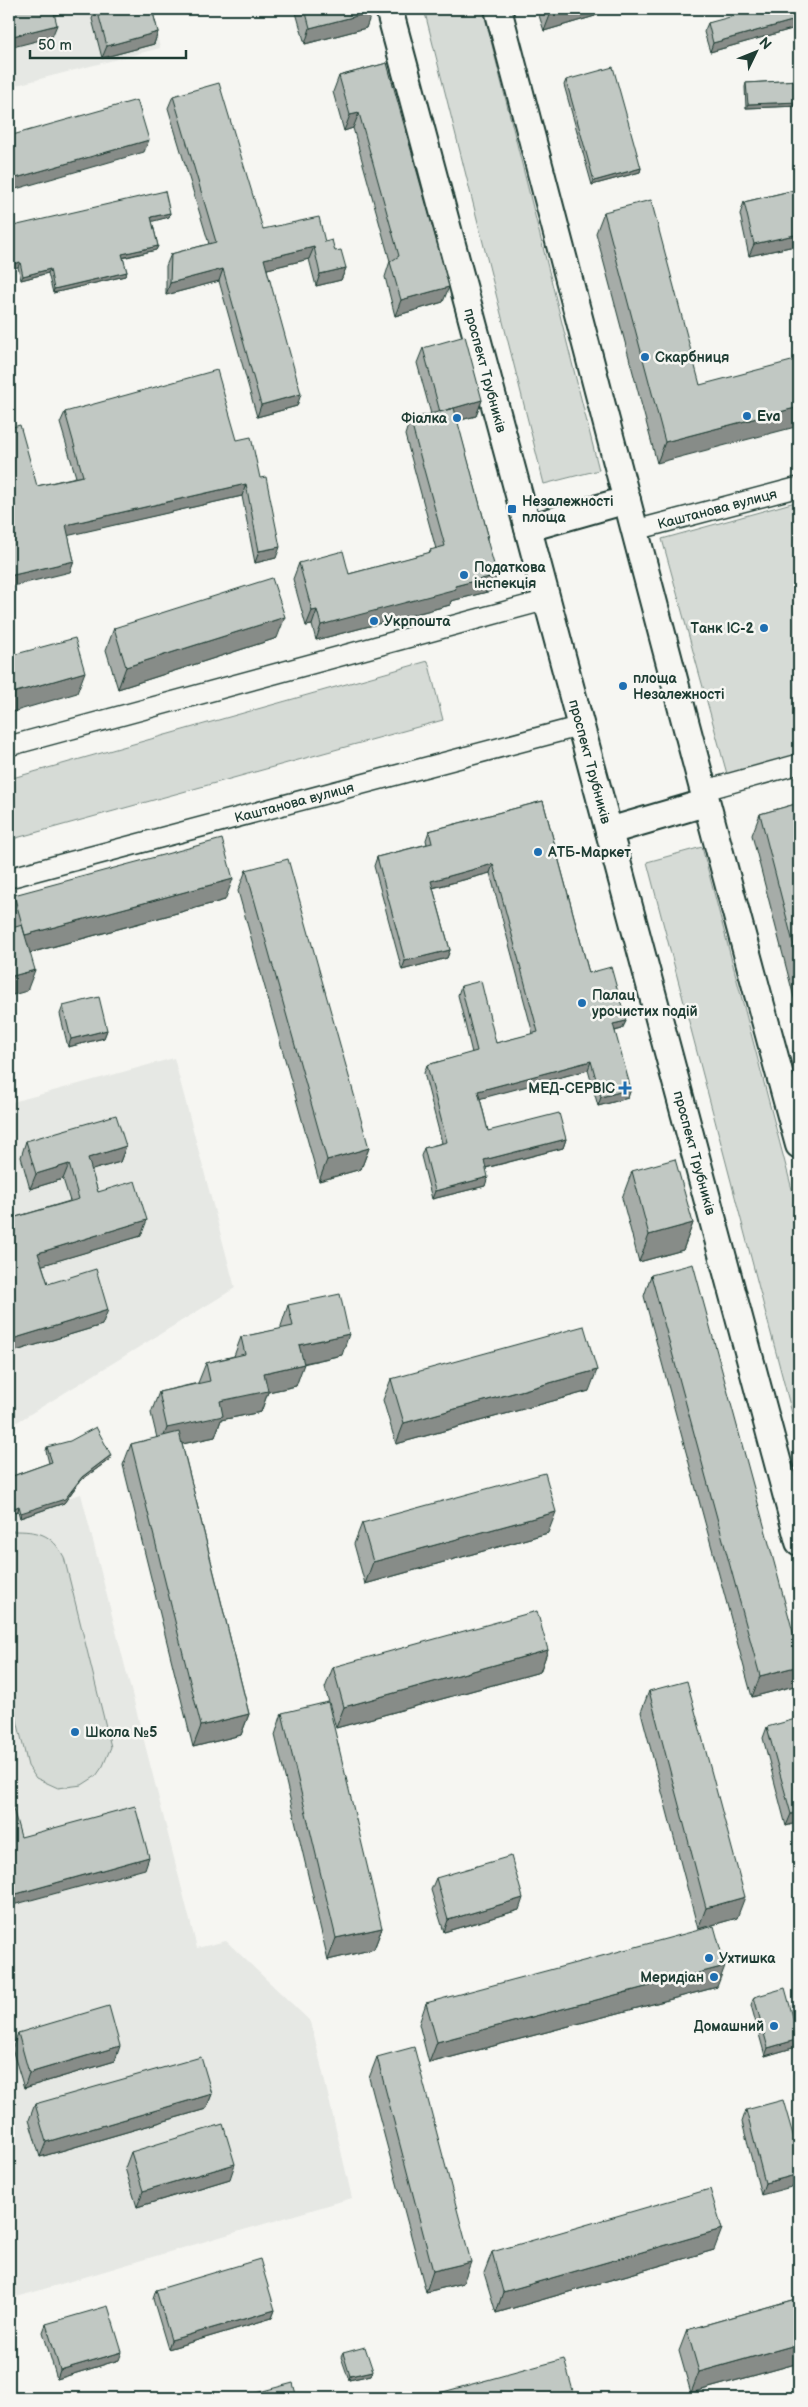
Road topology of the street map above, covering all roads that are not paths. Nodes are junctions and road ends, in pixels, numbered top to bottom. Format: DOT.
graph roads {
  1 [pos="389,9"];
  2 [pos="498,9"];
  3 [pos="799,487"];
  4 [pos="627,500"];
  5 [pos="528,528"];
  6 [pos="636,530"];
  7 [pos="547,600"];
  8 [pos="580,726"];
  9 [pos="9,746"];
  10 [pos="799,764"];
  11 [pos="704,797"];
  12 [pos="609,831"];
  13 [pos="9,878"];
  14 [pos="799,1145"];
  15 [pos="799,1542"];
  1 -- 5 [label="main road, проспект Трубників"];
  2 -- 4 [label="main road"];
  3 -- 6 [label="street, Каштанова вулиця"];
  4 -- 5 [label="main road"];
  4 -- 6 [label="main road"];
  5 -- 7 [label="main road, проспект Трубників"];
  6 -- 11 [label="main road"];
  7 -- 8 [label="main road, проспект Трубників"];
  7 -- 9 [label="street"];
  8 -- 12 [label="main road, проспект Трубників"];
  8 -- 13 [label="street, Каштанова вулиця"];
  10 -- 11 [label="street"];
  11 -- 12 [label="main road"];
  11 -- 14 [label="main road"];
  12 -- 15 [label="main road, проспект Трубників"];
}
